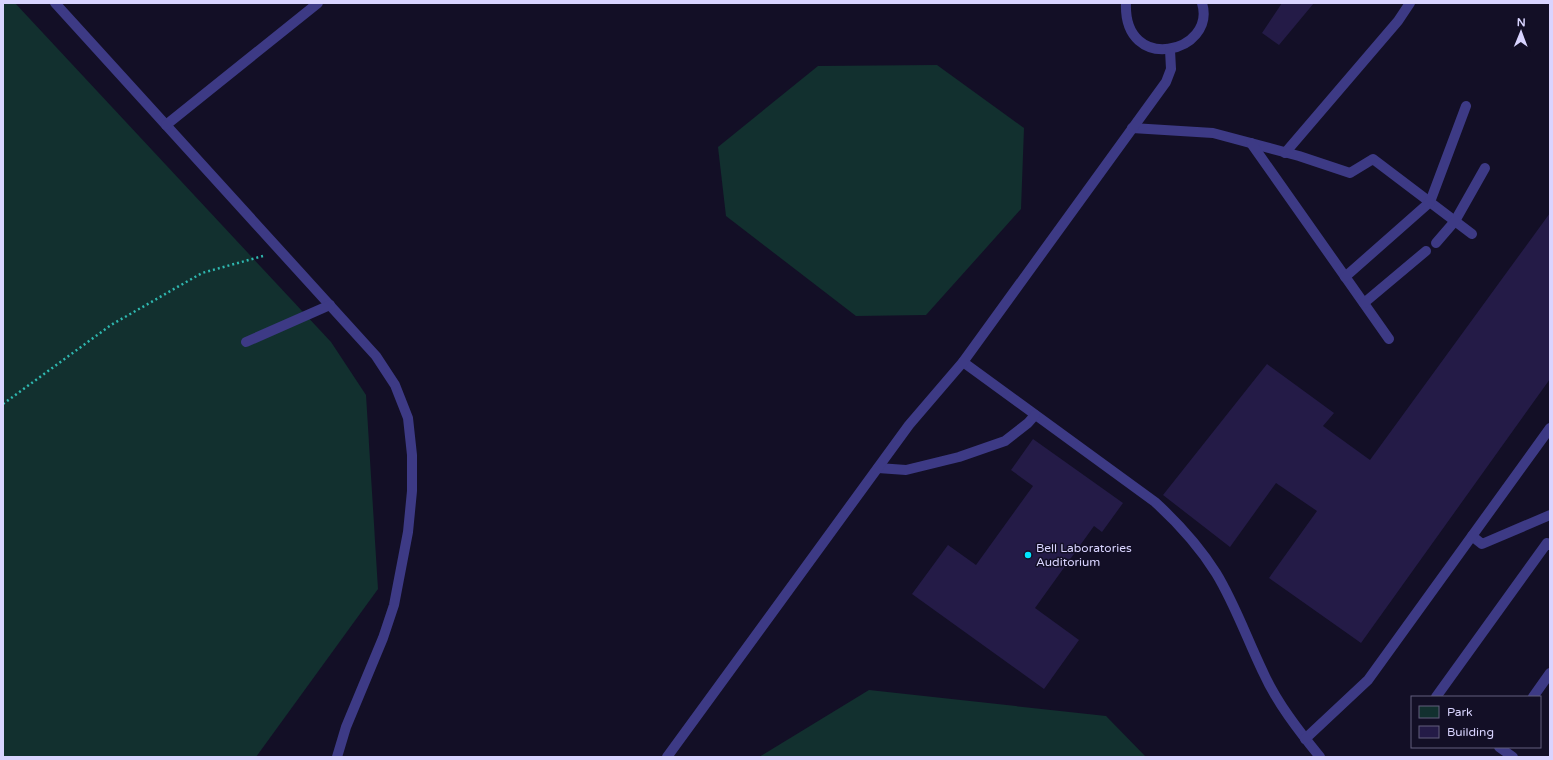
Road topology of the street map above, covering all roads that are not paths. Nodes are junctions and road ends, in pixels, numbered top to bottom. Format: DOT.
graph roads {
  1 [pos="55,3"];
  2 [pos="318,3"];
  3 [pos="1126,3"];
  4 [pos="1202,3"];
  5 [pos="1410,3"];
  6 [pos="1170,50"];
  7 [pos="1466,106"];
  8 [pos="166,124"];
  9 [pos="1132,128"];
  10 [pos="1251,144"];
  11 [pos="1285,153"];
  12 [pos="1485,168"];
  13 [pos="1430,202"];
  14 [pos="1455,221"];
  15 [pos="1472,234"];
  16 [pos="1436,243"];
  17 [pos="1426,251"];
  18 [pos="1345,277"];
  19 [pos="1364,303"];
  20 [pos="330,304"];
  21 [pos="1389,339"];
  22 [pos="246,342"];
  23 [pos="963,362"];
  24 [pos="1035,415"];
  25 [pos="1550,428"];
  26 [pos="878,468"];
  27 [pos="1550,515"];
  28 [pos="1472,536"];
  29 [pos="1550,545"];
  30 [pos="1550,673"];
  31 [pos="1437,696"];
  32 [pos="1533,696"];
  33 [pos="1305,738"];
  34 [pos="1500,748"];
  35 [pos="338,757"];
  36 [pos="667,757"];
  37 [pos="1320,757"];
  38 [pos="1513,757"];
  1 -- 8 [label="lane"];
  2 -- 8 [label="lane"];
  3 -- 6 [label="lane"];
  4 -- 6 [label="lane"];
  5 -- 11 [label="lane"];
  6 -- 9 [label="lane"];
  7 -- 13 [label="lane"];
  8 -- 20 [label="lane"];
  9 -- 10 [label="lane"];
  9 -- 23 [label="lane"];
  10 -- 11 [label="lane"];
  10 -- 18 [label="lane"];
  11 -- 13 [label="lane"];
  12 -- 14 [label="lane"];
  13 -- 14 [label="lane"];
  13 -- 18 [label="lane"];
  14 -- 15 [label="lane"];
  14 -- 16 [label="lane"];
  17 -- 19 [label="lane"];
  18 -- 19 [label="lane"];
  19 -- 21 [label="lane"];
  20 -- 22 [label="lane"];
  20 -- 35 [label="lane"];
  23 -- 24 [label="lane"];
  23 -- 26 [label="lane"];
  24 -- 26 [label="lane"];
  24 -- 33 [label="lane"];
  25 -- 28 [label="lane"];
  26 -- 36 [label="lane"];
  27 -- 28 [label="lane"];
  28 -- 33 [label="lane"];
  29 -- 31 [label="lane"];
  30 -- 32 [label="lane"];
  33 -- 37 [label="lane"];
  34 -- 38 [label="lane"];
}
